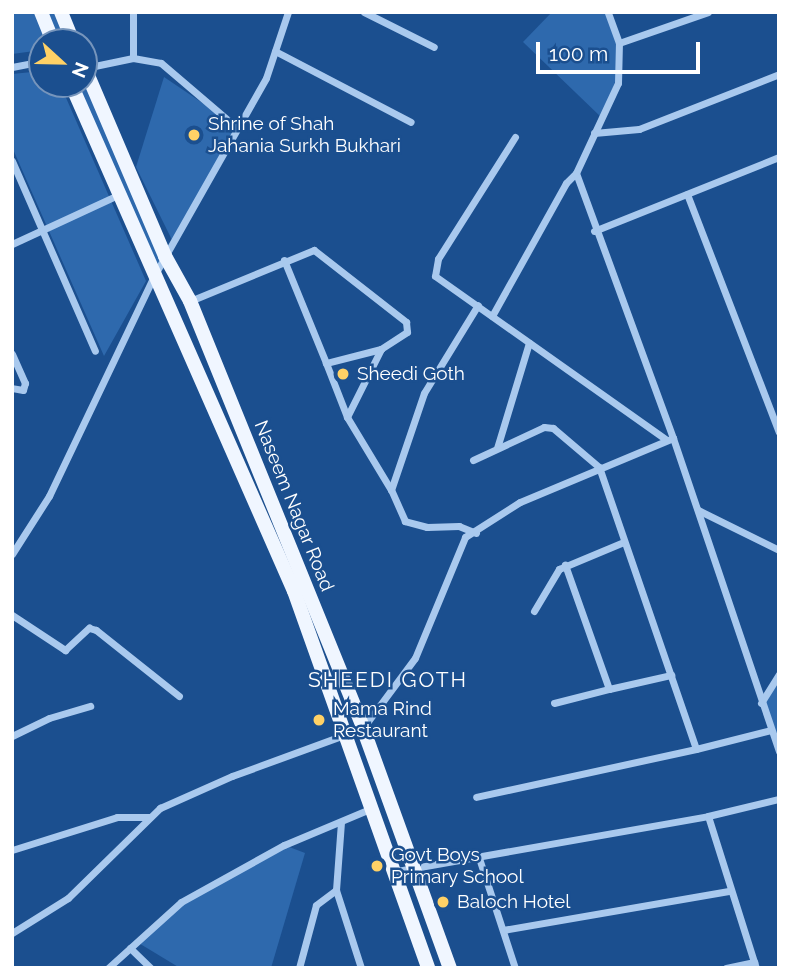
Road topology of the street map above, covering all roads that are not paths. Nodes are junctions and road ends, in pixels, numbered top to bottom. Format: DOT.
graph roads {
  1 [pos="133,12"];
  2 [pos="288,12"];
  3 [pos="363,12"];
  4 [pos="608,12"];
  5 [pos="708,12"];
  6 [pos="620,43"];
  7 [pos="435,47"];
  8 [pos="275,51"];
  9 [pos="133,58"];
  10 [pos="98,64"];
  11 [pos="779,74"];
  12 [pos="77,98"];
  13 [pos="97,98"];
  14 [pos="411,122"];
  15 [pos="237,128"];
  16 [pos="594,133"];
  17 [pos="515,137"];
  18 [pos="779,157"];
  19 [pos="12,161"];
  20 [pos="576,173"];
  21 [pos="687,194"];
  22 [pos="118,195"];
  23 [pos="594,231"];
  24 [pos="40,232"];
  25 [pos="12,244"];
  26 [pos="165,256"];
  27 [pos="284,260"];
  28 [pos="155,276"];
  29 [pos="190,301"];
  30 [pos="478,305"];
  31 [pos="492,316"];
  32 [pos="530,343"];
  33 [pos="381,349"];
  34 [pos="94,351"];
  35 [pos="12,354"];
  36 [pos="326,363"];
  37 [pos="12,388"];
  38 [pos="347,417"];
  39 [pos="779,432"];
  40 [pos="669,438"];
  41 [pos="497,448"];
  42 [pos="473,460"];
  43 [pos="598,467"];
  44 [pos="391,490"];
  45 [pos="698,510"];
  46 [pos="475,533"];
  47 [pos="624,542"];
  48 [pos="779,550"];
  49 [pos="12,554"];
  50 [pos="565,565"];
  51 [pos="534,611"];
  52 [pos="12,615"];
  53 [pos="779,674"];
  54 [pos="671,675"];
  55 [pos="609,689"];
  56 [pos="179,696"];
  57 [pos="554,703"];
  58 [pos="761,703"];
  59 [pos="90,706"];
  60 [pos="363,728"];
  61 [pos="771,730"];
  62 [pos="345,735"];
  63 [pos="12,736"];
  64 [pos="696,749"];
  65 [pos="779,752"];
  66 [pos="476,797"];
  67 [pos="779,799"];
  68 [pos="372,807"];
  69 [pos="708,816"];
  70 [pos="149,817"];
  71 [pos="341,822"];
  72 [pos="12,850"];
  73 [pos="479,858"];
  74 [pos="415,866"];
  75 [pos="397,871"];
  76 [pos="336,890"];
  77 [pos="729,891"];
  78 [pos="502,930"];
  79 [pos="12,933"];
  80 [pos="130,948"];
  81 [pos="755,965"];
  82 [pos="108,968"];
  83 [pos="151,968"];
  84 [pos="299,968"];
  85 [pos="361,968"];
  86 [pos="428,968"];
  87 [pos="450,968"];
  88 [pos="515,968"];
  89 [pos="726,968"];
  1 -- 9 [label="street"];
  2 -- 8 [label="street"];
  3 -- 7 [label="street"];
  4 -- 6 [label="street"];
  5 -- 6 [label="street"];
  6 -- 16 [label="street"];
  8 -- 14 [label="street"];
  8 -- 15 [label="street"];
  9 -- 10 [label="street"];
  9 -- 15 [label="street"];
  11 -- 16 [label="street"];
  12 -- 22 [label="main road, Naseem Nagar Road"];
  13 -- 26 [label="main road, Naseem Nagar Road"];
  15 -- 26 [label="street"];
  16 -- 20 [label="street"];
  17 -- 30 [label="street"];
  18 -- 21 [label="street"];
  19 -- 24 [label="street"];
  20 -- 23 [label="street"];
  20 -- 31 [label="street"];
  21 -- 23 [label="street"];
  21 -- 39 [label="street"];
  22 -- 24 [label="street"];
  22 -- 28 [label="main road, Naseem Nagar Road"];
  23 -- 40 [label="street"];
  24 -- 25 [label="street"];
  24 -- 34 [label="street"];
  26 -- 28 [label="street"];
  26 -- 29 [label="main road, Naseem Nagar Road"];
  27 -- 29 [label="street"];
  27 -- 33 [label="street"];
  27 -- 36 [label="street"];
  28 -- 49 [label="street"];
  28 -- 62 [label="main road, Naseem Nagar Road"];
  29 -- 60 [label="main road, Naseem Nagar Road"];
  30 -- 31 [label="street"];
  30 -- 44 [label="street"];
  31 -- 32 [label="street"];
  32 -- 40 [label="street"];
  32 -- 41 [label="street"];
  33 -- 36 [label="street"];
  33 -- 38 [label="street"];
  35 -- 37 [label="street"];
  36 -- 38 [label="street"];
  38 -- 44 [label="street"];
  40 -- 43 [label="street"];
  40 -- 45 [label="street"];
  41 -- 42 [label="street"];
  41 -- 43 [label="street"];
  43 -- 46 [label="street"];
  43 -- 47 [label="street"];
  44 -- 46 [label="street"];
  45 -- 48 [label="street"];
  45 -- 58 [label="street"];
  46 -- 60 [label="street"];
  47 -- 50 [label="street"];
  47 -- 54 [label="street"];
  50 -- 51 [label="street"];
  50 -- 55 [label="street"];
  52 -- 56 [label="street"];
  53 -- 58 [label="street"];
  54 -- 55 [label="street"];
  54 -- 64 [label="street"];
  55 -- 57 [label="street"];
  58 -- 61 [label="street"];
  59 -- 63 [label="street"];
  60 -- 62 [label="street"];
  60 -- 74 [label="main road, Naseem Nagar Road"];
  61 -- 64 [label="street"];
  61 -- 65 [label="street"];
  62 -- 68 [label="main road, Naseem Nagar Road"];
  62 -- 70 [label="street"];
  64 -- 66 [label="street"];
  67 -- 69 [label="street"];
  68 -- 71 [label="street"];
  68 -- 75 [label="main road, Naseem Nagar Road"];
  69 -- 73 [label="street"];
  69 -- 77 [label="street"];
  70 -- 72 [label="street"];
  70 -- 79 [label="street"];
  71 -- 76 [label="street"];
  71 -- 80 [label="street"];
  73 -- 74 [label="street"];
  73 -- 78 [label="street"];
  74 -- 75 [label="street"];
  74 -- 87 [label="main road, Naseem Nagar Road"];
  75 -- 86 [label="main road, Naseem Nagar Road"];
  76 -- 84 [label="street"];
  76 -- 85 [label="street"];
  77 -- 78 [label="street"];
  77 -- 81 [label="street"];
  78 -- 88 [label="street"];
  80 -- 82 [label="street"];
  80 -- 83 [label="street"];
  81 -- 89 [label="street"];
}
